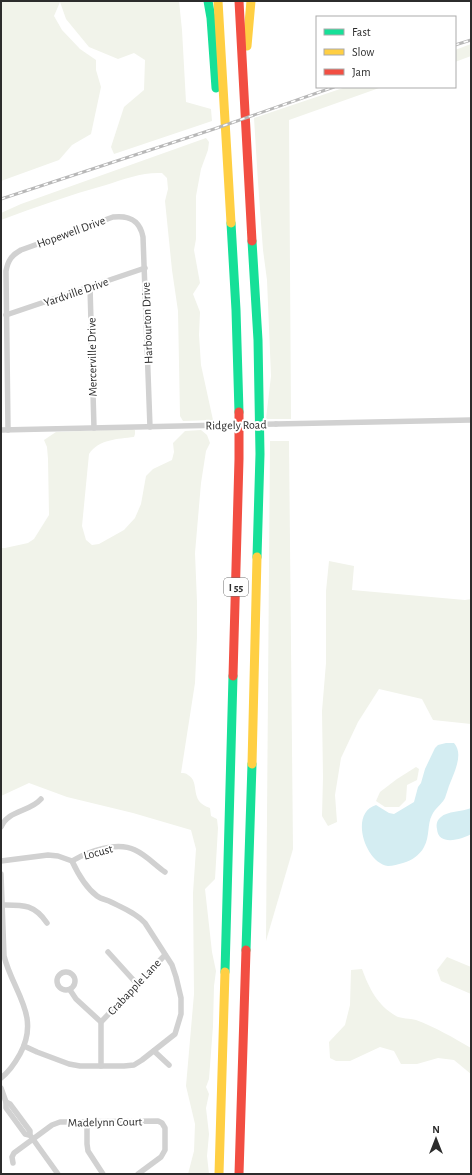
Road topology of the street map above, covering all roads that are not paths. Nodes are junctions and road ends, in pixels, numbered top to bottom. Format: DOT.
graph roads {
  1 [pos="208,1"];
  2 [pos="218,1"];
  3 [pos="239,1"];
  4 [pos="250,1"];
  5 [pos="245,106"];
  6 [pos="228,187"];
  7 [pos="135,222"];
  8 [pos="145,268"];
  9 [pos="90,287"];
  10 [pos="6,315"];
  11 [pos="471,420"];
  12 [pos="150,426"];
  13 [pos="94,428"];
  14 [pos="1,430"];
  15 [pos="8,430"];
  16 [pos="41,799"];
  17 [pos="1,827"];
  18 [pos="1,860"];
  19 [pos="72,861"];
  20 [pos="165,872"];
  21 [pos="1,874"];
  22 [pos="2,905"];
  23 [pos="47,923"];
  24 [pos="108,952"];
  25 [pos="165,955"];
  26 [pos="137,984"];
  27 [pos="70,990"];
  28 [pos="101,1022"];
  29 [pos="24,1046"];
  30 [pos="154,1051"];
  31 [pos="169,1065"];
  32 [pos="101,1066"];
  33 [pos="1,1078"];
  34 [pos="1,1088"];
  35 [pos="87,1122"];
  36 [pos="31,1137"];
  37 [pos="12,1163"];
  38 [pos="58,1174"];
  39 [pos="103,1174"];
  40 [pos="138,1174"];
  41 [pos="219,1174"];
  42 [pos="239,1174"];
  1 -- 6 [label="highway"];
  2 -- 6 [label="highway, I 55"];
  3 -- 5 [label="highway, I 55"];
  4 -- 5 [label="highway"];
  5 -- 42 [label="highway, I 55"];
  6 -- 41 [label="highway, I 55"];
  7 -- 8 [label="street, Harbourton Drive"];
  7 -- 10 [label="street, Hopewell Drive"];
  8 -- 9 [label="street, Yardville Drive"];
  8 -- 12 [label="street, Harbourton Drive"];
  9 -- 10 [label="street, Yardville Drive"];
  9 -- 13 [label="street, Mercerville Drive"];
  10 -- 15 [label="street"];
  11 -- 12 [label="street, Ridgely Road, bridge"];
  12 -- 13 [label="street, Ridgely Road"];
  13 -- 15 [label="street, Ridgely Road"];
  14 -- 15 [label="street, Ridgely Road"];
  16 -- 17 [label="street"];
  18 -- 19 [label="street, Locust"];
  19 -- 20 [label="street, Locust"];
  19 -- 25 [label="street"];
  21 -- 22 [label="street"];
  22 -- 23 [label="street"];
  22 -- 29 [label="street"];
  24 -- 26 [label="street"];
  25 -- 26 [label="street, Crabapple Lane"];
  25 -- 30 [label="street"];
  26 -- 28 [label="street, Crabapple Lane"];
  27 -- 28 [label="street"];
  28 -- 32 [label="street, Crabapple Lane"];
  29 -- 32 [label="street"];
  29 -- 33 [label="street"];
  30 -- 31 [label="street"];
  30 -- 32 [label="street"];
  34 -- 36 [label="street"];
  35 -- 36 [label="street, Madelynn Court"];
  35 -- 39 [label="street"];
  35 -- 40 [label="street, Madelynn Court"];
  36 -- 37 [label="street, Madelynn Court"];
  36 -- 38 [label="street"];
}
